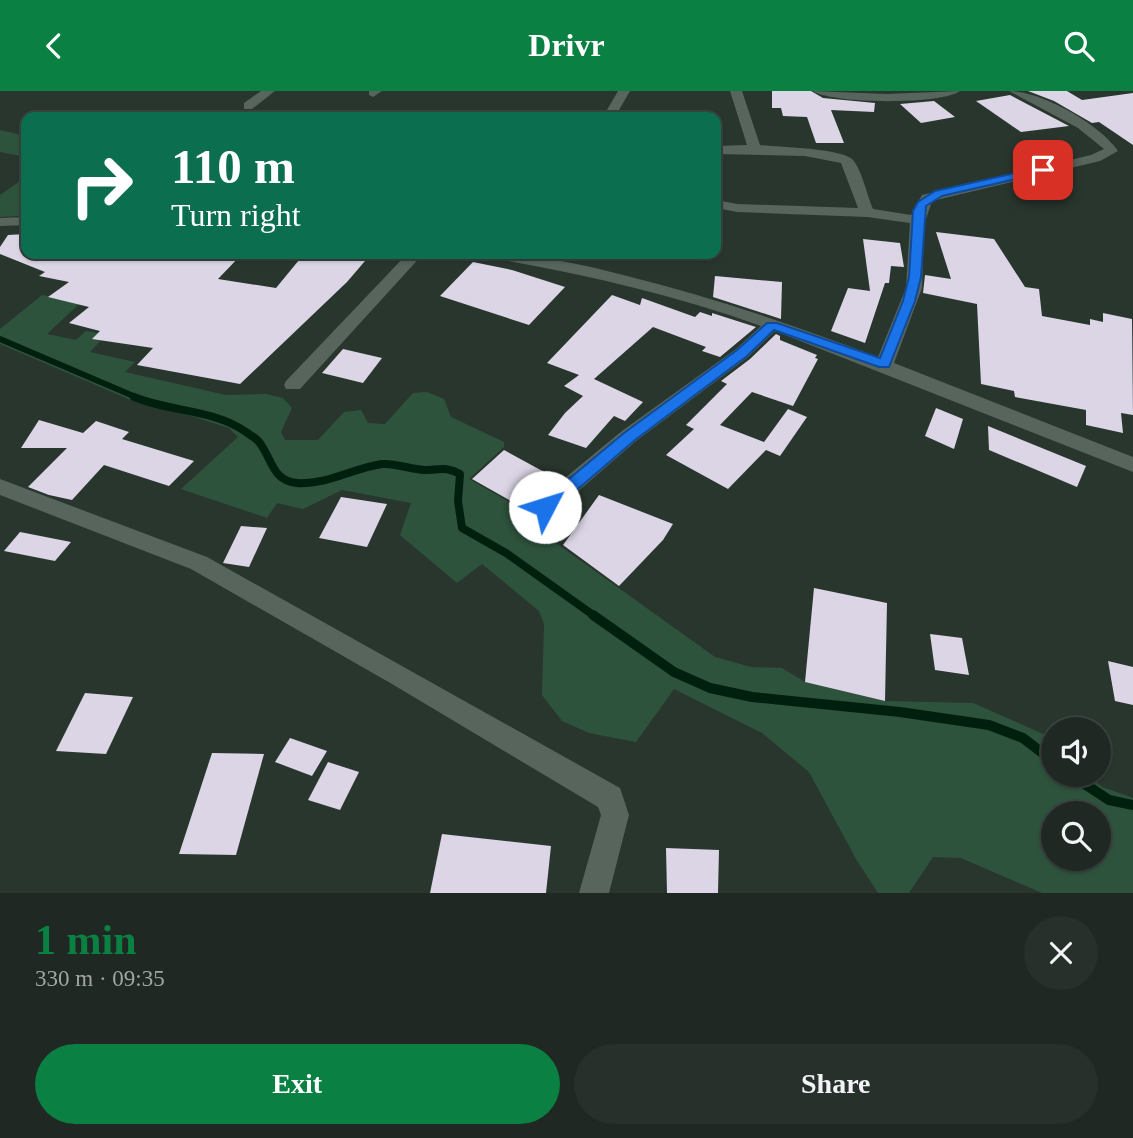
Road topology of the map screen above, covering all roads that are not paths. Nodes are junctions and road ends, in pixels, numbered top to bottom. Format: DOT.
graph roads {
  1 [pos="270,91"];
  2 [pos="624,91"];
  3 [pos="736,91"];
  4 [pos="819,91"];
  5 [pos="954,91"];
  6 [pos="1014,91"];
  7 [pos="248,106"];
  8 [pos="612,112"];
  9 [pos="755,149"];
  10 [pos="721,150"];
  11 [pos="721,205"];
  12 [pos="867,213"];
  13 [pos="918,220"];
  14 [pos="21,221"];
  15 [pos="0,222"];
  16 [pos="410,259"];
  17 [pos="524,259"];
  18 [pos="772,325"];
  19 [pos="884,364"];
  20 [pos="293,385"];
  21 [pos="1133,465"];
  22 [pos="0,487"];
  23 [pos="545,507"];
  24 [pos="594,893"];
  1 -- 7 [label="street"];
  2 -- 8 [label="street"];
  3 -- 9 [label="street"];
  4 -- 5 [label="street"];
  6 -- 13 [label="street"];
  9 -- 10 [label="street"];
  9 -- 12 [label="street"];
  11 -- 12 [label="street"];
  12 -- 13 [label="street"];
  13 -- 19 [label="street"];
  14 -- 15 [label="street"];
  16 -- 20 [label="street"];
  17 -- 18 [label="street"];
  18 -- 19 [label="street"];
  18 -- 23 [label="street"];
  19 -- 21 [label="street"];
  22 -- 24 [label="street"];
}
